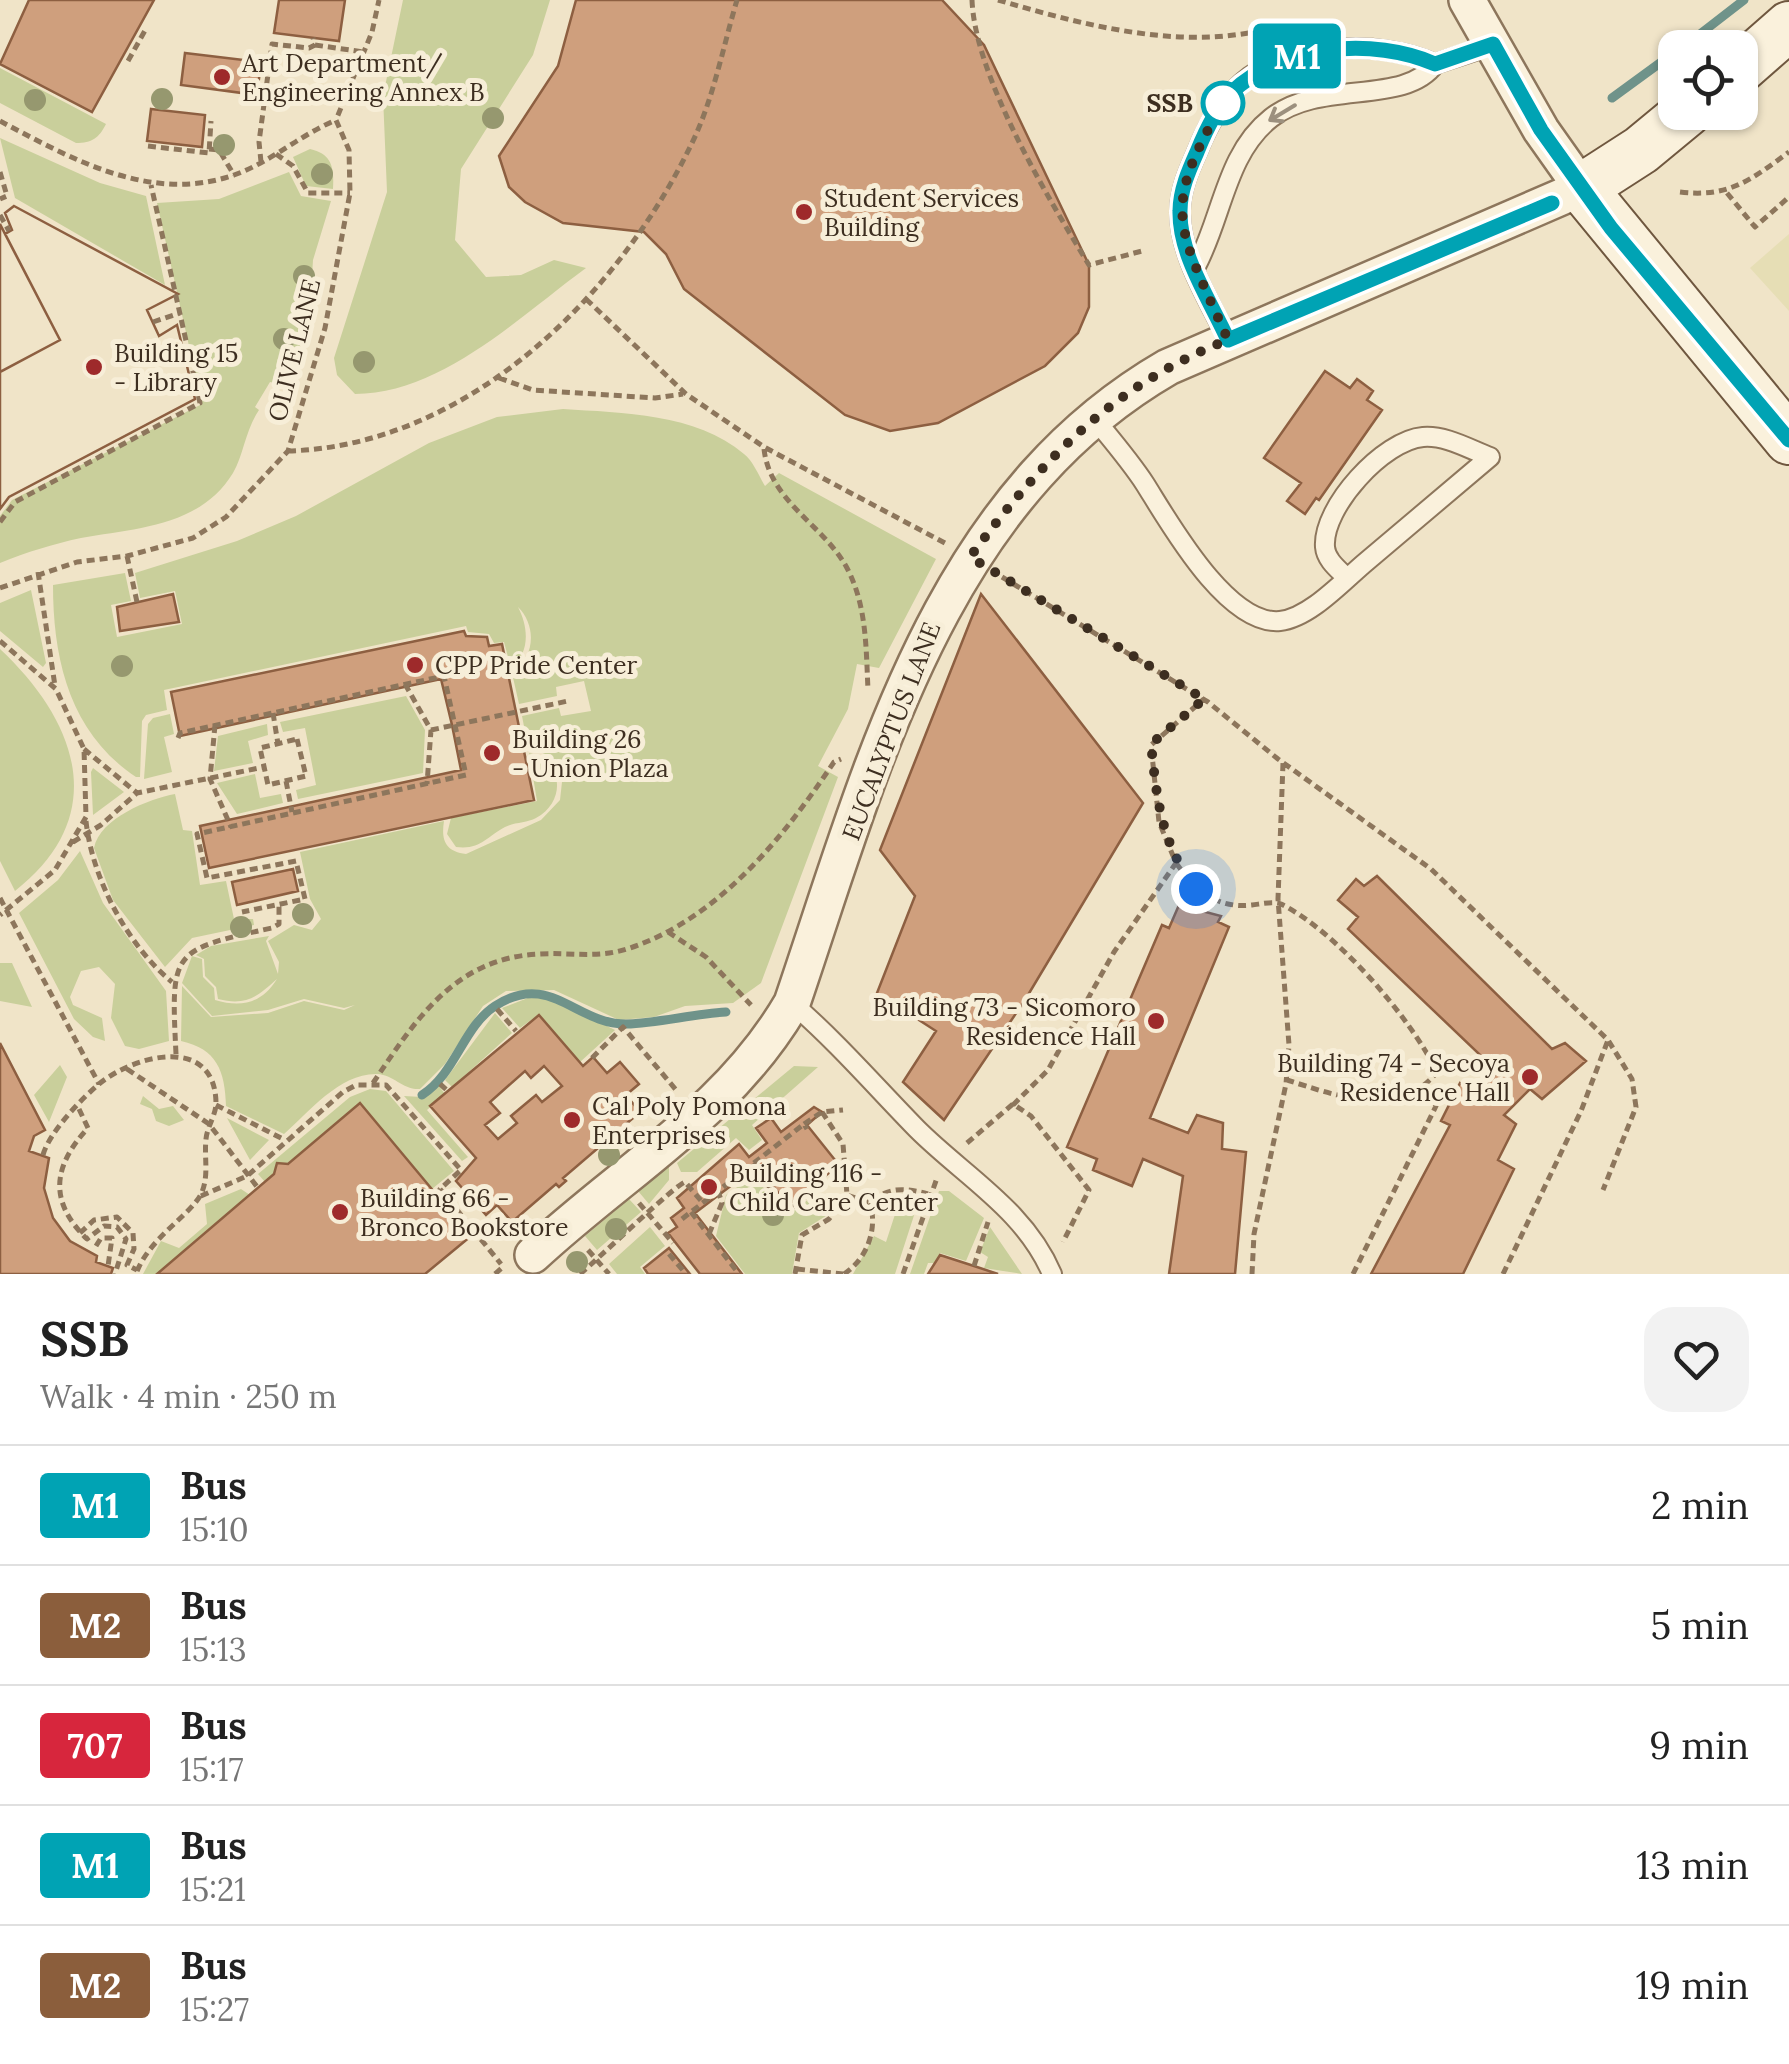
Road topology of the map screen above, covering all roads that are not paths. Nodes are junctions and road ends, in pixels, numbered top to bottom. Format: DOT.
graph roads {
  1 [pos="1467,0"];
  2 [pos="1789,26"];
  3 [pos="1493,44"];
  4 [pos="1758,53"];
  5 [pos="1435,64"];
  6 [pos="1665,130"];
  7 [pos="1582,188"];
  8 [pos="1195,268"];
  9 [pos="1228,340"];
  10 [pos="1093,418"];
  11 [pos="1789,440"];
  12 [pos="1346,578"];
  13 [pos="792,1003"];
  14 [pos="517,1265"];
  15 [pos="1052,1274"];
  1 -- 3 [label="street"];
  2 -- 4 [label="street"];
  3 -- 5 [label="lane"];
  3 -- 7 [label="street"];
  5 -- 8 [label="lane, one-way"];
  5 -- 8 [label="lane"];
  6 -- 7 [label="street"];
  7 -- 9 [label="street, EUCALYPTUS LANE"];
  7 -- 11 [label="street"];
  8 -- 9 [label="lane"];
  9 -- 10 [label="street, EUCALYPTUS LANE"];
  10 -- 12 [label="lane"];
  10 -- 13 [label="street, EUCALYPTUS LANE"];
  12 -- 12 [label="lane"];
  13 -- 14 [label="street, EUCALYPTUS LANE"];
  13 -- 15 [label="lane"];
}
